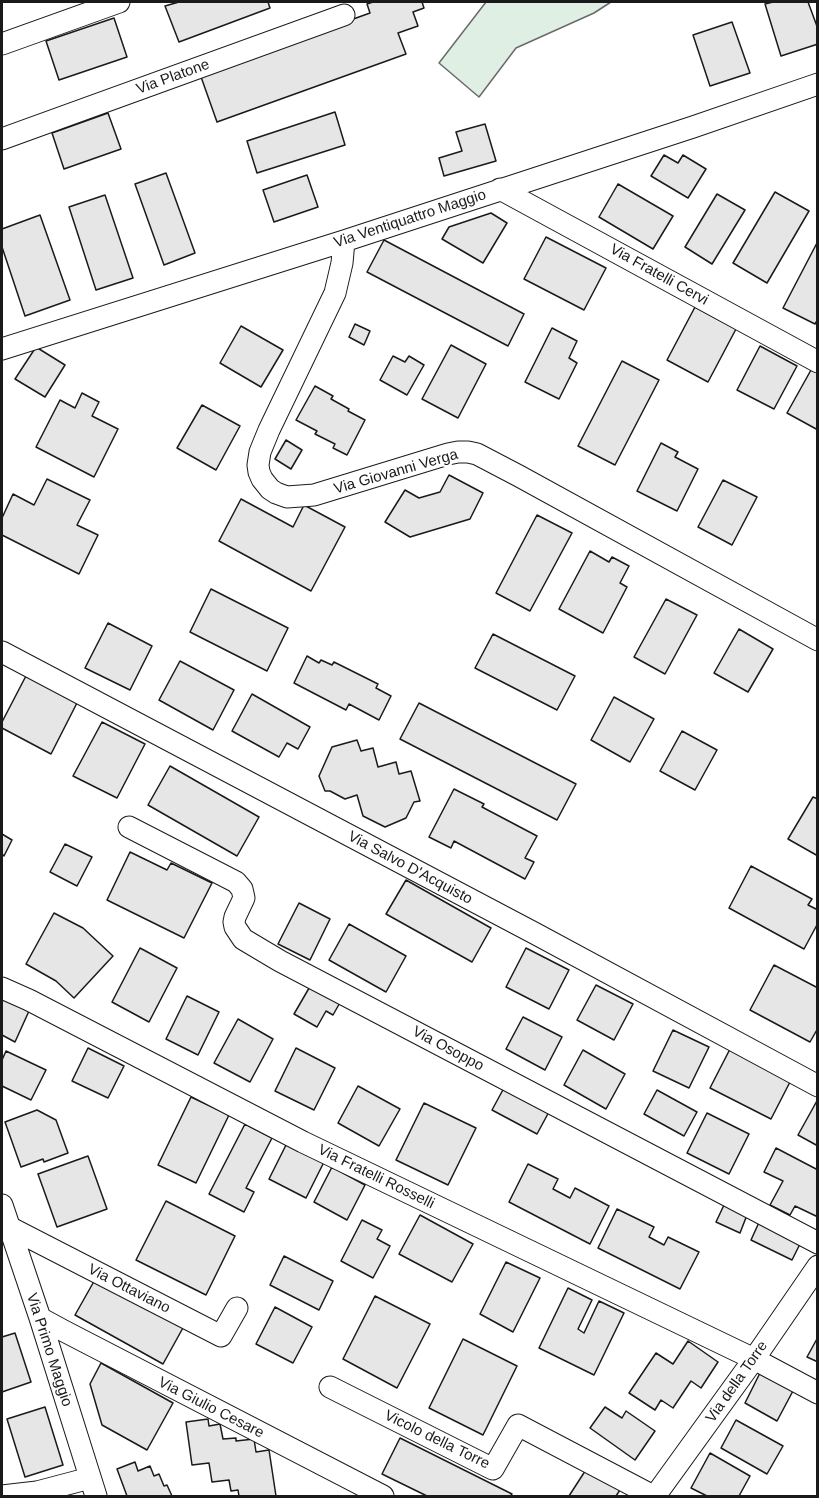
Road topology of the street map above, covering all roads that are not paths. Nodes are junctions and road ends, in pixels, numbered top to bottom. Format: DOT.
graph roads {
  1 [pos="119,2"];
  2 [pos="344,15"];
  3 [pos="2,44"];
  4 [pos="818,84"];
  5 [pos="2,139"];
  6 [pos="500,189"];
  7 [pos="344,241"];
  8 [pos="2,349"];
  9 [pos="818,362"];
  10 [pos="818,640"];
  11 [pos="2,652"];
  12 [pos="129,827"];
  13 [pos="2,988"];
  14 [pos="818,1086"];
  15 [pos="2,1205"];
  16 [pos="9,1227"];
  17 [pos="818,1243"];
  18 [pos="818,1266"];
  19 [pos="237,1308"];
  20 [pos="40,1318"];
  21 [pos="754,1359"];
  22 [pos="330,1387"];
  23 [pos="818,1393"];
  24 [pos="93,1487"];
  25 [pos="2,1496"];
  26 [pos="383,1497"];
  27 [pos="654,1497"];
  1 -- 3 [label="street"];
  2 -- 5 [label="street, Via Platone"];
  4 -- 6 [label="street, Via Ventiquattro Maggio"];
  6 -- 7 [label="street, Via Ventiquattro Maggio"];
  6 -- 9 [label="street, Via Fratelli Cervi"];
  7 -- 8 [label="street, Via Ventiquattro Maggio"];
  7 -- 10 [label="street, Via Giovanni Verga"];
  11 -- 14 [label="street, Via Salvo D'Acquisto"];
  12 -- 17 [label="street, Via Osoppo"];
  13 -- 21 [label="street, Via Fratelli Rosselli"];
  15 -- 16 [label="street, Via Primo Maggio"];
  16 -- 19 [label="street, Via Ottaviano"];
  16 -- 20 [label="street, Via Primo Maggio"];
  18 -- 21 [label="street, Via della Torre"];
  20 -- 24 [label="street, Via Primo Maggio"];
  20 -- 26 [label="street, Via Giulio Cesare"];
  21 -- 23 [label="street, Via Fratelli Rosselli"];
  21 -- 27 [label="street, Via della Torre"];
  22 -- 27 [label="street, Vicolo della Torre"];
  24 -- 25 [label="street"];
}
